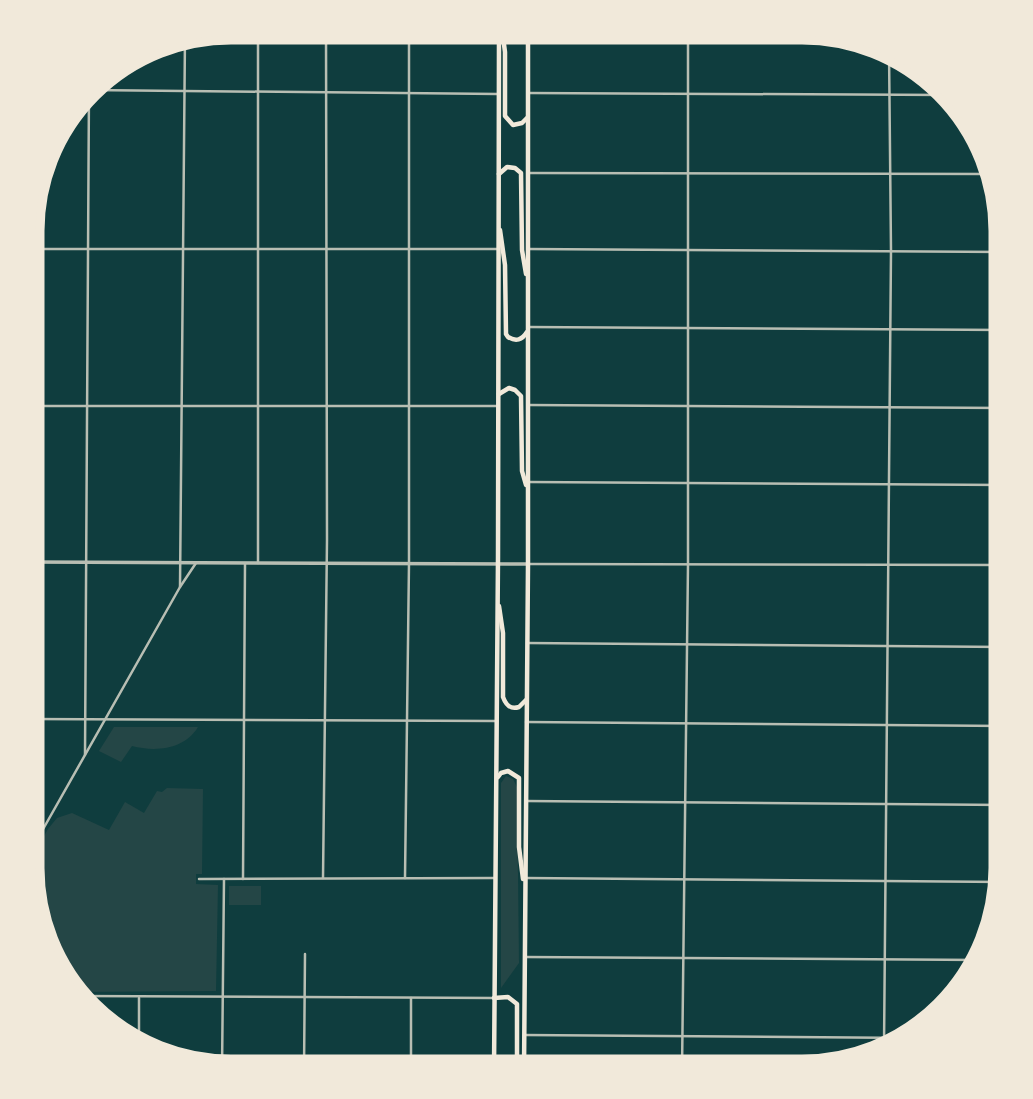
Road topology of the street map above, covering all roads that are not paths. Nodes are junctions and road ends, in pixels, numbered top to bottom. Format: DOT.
graph roads {
  1 [pos="528,40"];
  2 [pos="688,40"];
  3 [pos="258,41"];
  4 [pos="326,41"];
  5 [pos="409,41"];
  6 [pos="500,41"];
  7 [pos="503,41"];
  8 [pos="185,46"];
  9 [pos="889,61"];
  10 [pos="104,89"];
  11 [pos="185,90"];
  12 [pos="258,91"];
  13 [pos="326,92"];
  14 [pos="409,93"];
  15 [pos="528,93"];
  16 [pos="498,94"];
  17 [pos="688,94"];
  18 [pos="890,94"];
  19 [pos="936,95"];
  20 [pos="89,104"];
  21 [pos="528,118"];
  22 [pos="528,173"];
  23 [pos="688,174"];
  24 [pos="890,174"];
  25 [pos="984,174"];
  26 [pos="498,175"];
  27 [pos="498,223"];
  28 [pos="89,248"];
  29 [pos="257,248"];
  30 [pos="327,248"];
  31 [pos="40,249"];
  32 [pos="183,249"];
  33 [pos="408,249"];
  34 [pos="498,249"];
  35 [pos="528,249"];
  36 [pos="688,250"];
  37 [pos="891,251"];
  38 [pos="992,252"];
  39 [pos="528,282"];
  40 [pos="688,328"];
  41 [pos="890,329"];
  42 [pos="527,330"];
  43 [pos="992,330"];
  44 [pos="498,394"];
  45 [pos="88,405"];
  46 [pos="258,405"];
  47 [pos="327,405"];
  48 [pos="528,405"];
  49 [pos="40,406"];
  50 [pos="183,406"];
  51 [pos="408,406"];
  52 [pos="498,406"];
  53 [pos="688,406"];
  54 [pos="890,408"];
  55 [pos="992,408"];
  56 [pos="527,482"];
  57 [pos="688,482"];
  58 [pos="889,485"];
  59 [pos="992,485"];
  60 [pos="528,492"];
  61 [pos="41,562"];
  62 [pos="87,562"];
  63 [pos="181,562"];
  64 [pos="197,563"];
  65 [pos="245,563"];
  66 [pos="258,563"];
  67 [pos="327,563"];
  68 [pos="409,563"];
  69 [pos="498,563"];
  70 [pos="528,564"];
  71 [pos="688,564"];
  72 [pos="889,565"];
  73 [pos="992,565"];
  74 [pos="180,587"];
  75 [pos="497,601"];
  76 [pos="527,643"];
  77 [pos="687,644"];
  78 [pos="889,646"];
  79 [pos="992,647"];
  80 [pos="526,700"];
  81 [pos="41,719"];
  82 [pos="86,720"];
  83 [pos="105,720"];
  84 [pos="244,720"];
  85 [pos="406,720"];
  86 [pos="325,721"];
  87 [pos="497,721"];
  88 [pos="526,722"];
  89 [pos="686,723"];
  90 [pos="888,725"];
  91 [pos="992,726"];
  92 [pos="85,755"];
  93 [pos="496,782"];
  94 [pos="526,801"];
  95 [pos="685,802"];
  96 [pos="887,803"];
  97 [pos="992,804"];
  98 [pos="41,834"];
  99 [pos="323,878"];
  100 [pos="405,878"];
  101 [pos="495,878"];
  102 [pos="526,878"];
  103 [pos="199,879"];
  104 [pos="224,879"];
  105 [pos="243,879"];
  106 [pos="684,879"];
  107 [pos="886,881"];
  108 [pos="992,882"];
  109 [pos="526,890"];
  110 [pos="305,954"];
  111 [pos="525,957"];
  112 [pos="684,957"];
  113 [pos="884,959"];
  114 [pos="969,960"];
  115 [pos="90,996"];
  116 [pos="139,996"];
  117 [pos="223,997"];
  118 [pos="305,998"];
  119 [pos="411,998"];
  120 [pos="494,998"];
  121 [pos="139,1034"];
  122 [pos="524,1035"];
  123 [pos="683,1036"];
  124 [pos="884,1038"];
  125 [pos="889,1038"];
  126 [pos="222,1058"];
  127 [pos="304,1058"];
  128 [pos="411,1058"];
  129 [pos="494,1058"];
  130 [pos="517,1058"];
  131 [pos="524,1058"];
  132 [pos="682,1058"];
  1 -- 15 [label="main road"];
  2 -- 17 [label="street"];
  3 -- 12 [label="street"];
  4 -- 13 [label="street"];
  5 -- 14 [label="street"];
  6 -- 16 [label="main road"];
  7 -- 21 [label="main road"];
  8 -- 11 [label="street"];
  9 -- 18 [label="street"];
  10 -- 11 [label="street"];
  11 -- 12 [label="street"];
  11 -- 32 [label="street"];
  12 -- 13 [label="street"];
  12 -- 29 [label="street"];
  13 -- 14 [label="street"];
  13 -- 30 [label="street"];
  14 -- 16 [label="street"];
  14 -- 33 [label="street"];
  15 -- 17 [label="street"];
  15 -- 21 [label="main road"];
  16 -- 26 [label="main road"];
  17 -- 18 [label="street"];
  17 -- 23 [label="street"];
  18 -- 19 [label="street"];
  18 -- 24 [label="street"];
  20 -- 28 [label="street"];
  21 -- 22 [label="main road"];
  22 -- 23 [label="street"];
  22 -- 35 [label="main road"];
  23 -- 24 [label="street"];
  23 -- 36 [label="street"];
  24 -- 25 [label="street"];
  24 -- 37 [label="street"];
  26 -- 27 [label="main road"];
  26 -- 39 [label="main road"];
  27 -- 34 [label="main road"];
  27 -- 42 [label="main road"];
  28 -- 31 [label="street"];
  28 -- 32 [label="street"];
  28 -- 45 [label="street"];
  29 -- 30 [label="street"];
  29 -- 32 [label="street"];
  29 -- 46 [label="street"];
  30 -- 33 [label="street"];
  30 -- 47 [label="street"];
  32 -- 50 [label="street"];
  33 -- 34 [label="street"];
  33 -- 51 [label="street"];
  34 -- 44 [label="main road"];
  35 -- 36 [label="street"];
  35 -- 39 [label="main road"];
  36 -- 37 [label="street"];
  36 -- 40 [label="street"];
  37 -- 38 [label="street"];
  37 -- 41 [label="street"];
  39 -- 42 [label="main road"];
  40 -- 41 [label="street"];
  40 -- 42 [label="street"];
  40 -- 53 [label="street"];
  41 -- 43 [label="street"];
  41 -- 54 [label="street"];
  42 -- 48 [label="main road"];
  44 -- 52 [label="main road"];
  44 -- 60 [label="main road"];
  45 -- 49 [label="street"];
  45 -- 50 [label="street"];
  45 -- 62 [label="street"];
  46 -- 47 [label="street"];
  46 -- 50 [label="street"];
  46 -- 66 [label="street"];
  47 -- 51 [label="street"];
  47 -- 67 [label="street"];
  48 -- 53 [label="street"];
  48 -- 56 [label="main road"];
  50 -- 63 [label="street"];
  51 -- 52 [label="street"];
  51 -- 68 [label="street"];
  52 -- 69 [label="main road"];
  53 -- 54 [label="street"];
  53 -- 57 [label="street"];
  54 -- 55 [label="street"];
  54 -- 58 [label="street"];
  56 -- 57 [label="street"];
  56 -- 60 [label="main road"];
  57 -- 58 [label="street"];
  57 -- 71 [label="street"];
  58 -- 59 [label="street"];
  58 -- 72 [label="street"];
  60 -- 70 [label="main road"];
  61 -- 62 [label="street"];
  62 -- 63 [label="street"];
  62 -- 82 [label="street"];
  63 -- 64 [label="street"];
  63 -- 74 [label="street"];
  64 -- 65 [label="street"];
  64 -- 74 [label="street"];
  65 -- 66 [label="street"];
  65 -- 84 [label="street"];
  66 -- 67 [label="street"];
  67 -- 68 [label="street"];
  67 -- 86 [label="street"];
  68 -- 69 [label="street"];
  68 -- 85 [label="street"];
  69 -- 70 [label="street"];
  69 -- 75 [label="main road"];
  70 -- 71 [label="street"];
  70 -- 76 [label="main road"];
  71 -- 72 [label="street"];
  71 -- 77 [label="street"];
  72 -- 73 [label="street"];
  72 -- 78 [label="street"];
  74 -- 83 [label="street"];
  75 -- 80 [label="main road"];
  75 -- 87 [label="main road"];
  76 -- 77 [label="street"];
  76 -- 80 [label="main road"];
  77 -- 78 [label="street"];
  77 -- 89 [label="street"];
  78 -- 79 [label="street"];
  78 -- 90 [label="street"];
  80 -- 88 [label="main road"];
  81 -- 82 [label="street"];
  82 -- 83 [label="street"];
  82 -- 92 [label="street"];
  83 -- 84 [label="street"];
  83 -- 92 [label="street"];
  84 -- 86 [label="street"];
  84 -- 105 [label="street"];
  85 -- 86 [label="street"];
  85 -- 87 [label="street"];
  85 -- 100 [label="street"];
  86 -- 99 [label="street"];
  87 -- 93 [label="main road"];
  88 -- 89 [label="street"];
  88 -- 94 [label="main road"];
  89 -- 90 [label="street"];
  89 -- 95 [label="street"];
  90 -- 91 [label="street"];
  90 -- 96 [label="street"];
  92 -- 98 [label="street"];
  93 -- 101 [label="main road"];
  93 -- 109 [label="main road"];
  94 -- 95 [label="street"];
  94 -- 102 [label="main road"];
  95 -- 96 [label="street"];
  95 -- 106 [label="street"];
  96 -- 97 [label="street"];
  96 -- 107 [label="street"];
  99 -- 100 [label="street"];
  99 -- 105 [label="street"];
  100 -- 101 [label="street"];
  101 -- 120 [label="main road"];
  102 -- 106 [label="street"];
  102 -- 109 [label="main road"];
  103 -- 104 [label="street"];
  104 -- 105 [label="street"];
  104 -- 117 [label="street"];
  106 -- 107 [label="street"];
  106 -- 112 [label="street"];
  107 -- 108 [label="street"];
  107 -- 113 [label="street"];
  109 -- 111 [label="main road"];
  110 -- 118 [label="street"];
  111 -- 112 [label="street"];
  111 -- 122 [label="main road"];
  112 -- 113 [label="street"];
  112 -- 123 [label="street"];
  113 -- 114 [label="street"];
  113 -- 124 [label="street"];
  115 -- 116 [label="street"];
  116 -- 117 [label="street"];
  116 -- 121 [label="street"];
  117 -- 118 [label="street"];
  117 -- 126 [label="street"];
  118 -- 119 [label="street"];
  118 -- 127 [label="street"];
  119 -- 120 [label="street"];
  119 -- 128 [label="street"];
  120 -- 129 [label="main road"];
  120 -- 130 [label="main road"];
  122 -- 123 [label="street"];
  122 -- 131 [label="main road"];
  123 -- 124 [label="street"];
  123 -- 132 [label="street"];
  124 -- 125 [label="street"];
}
